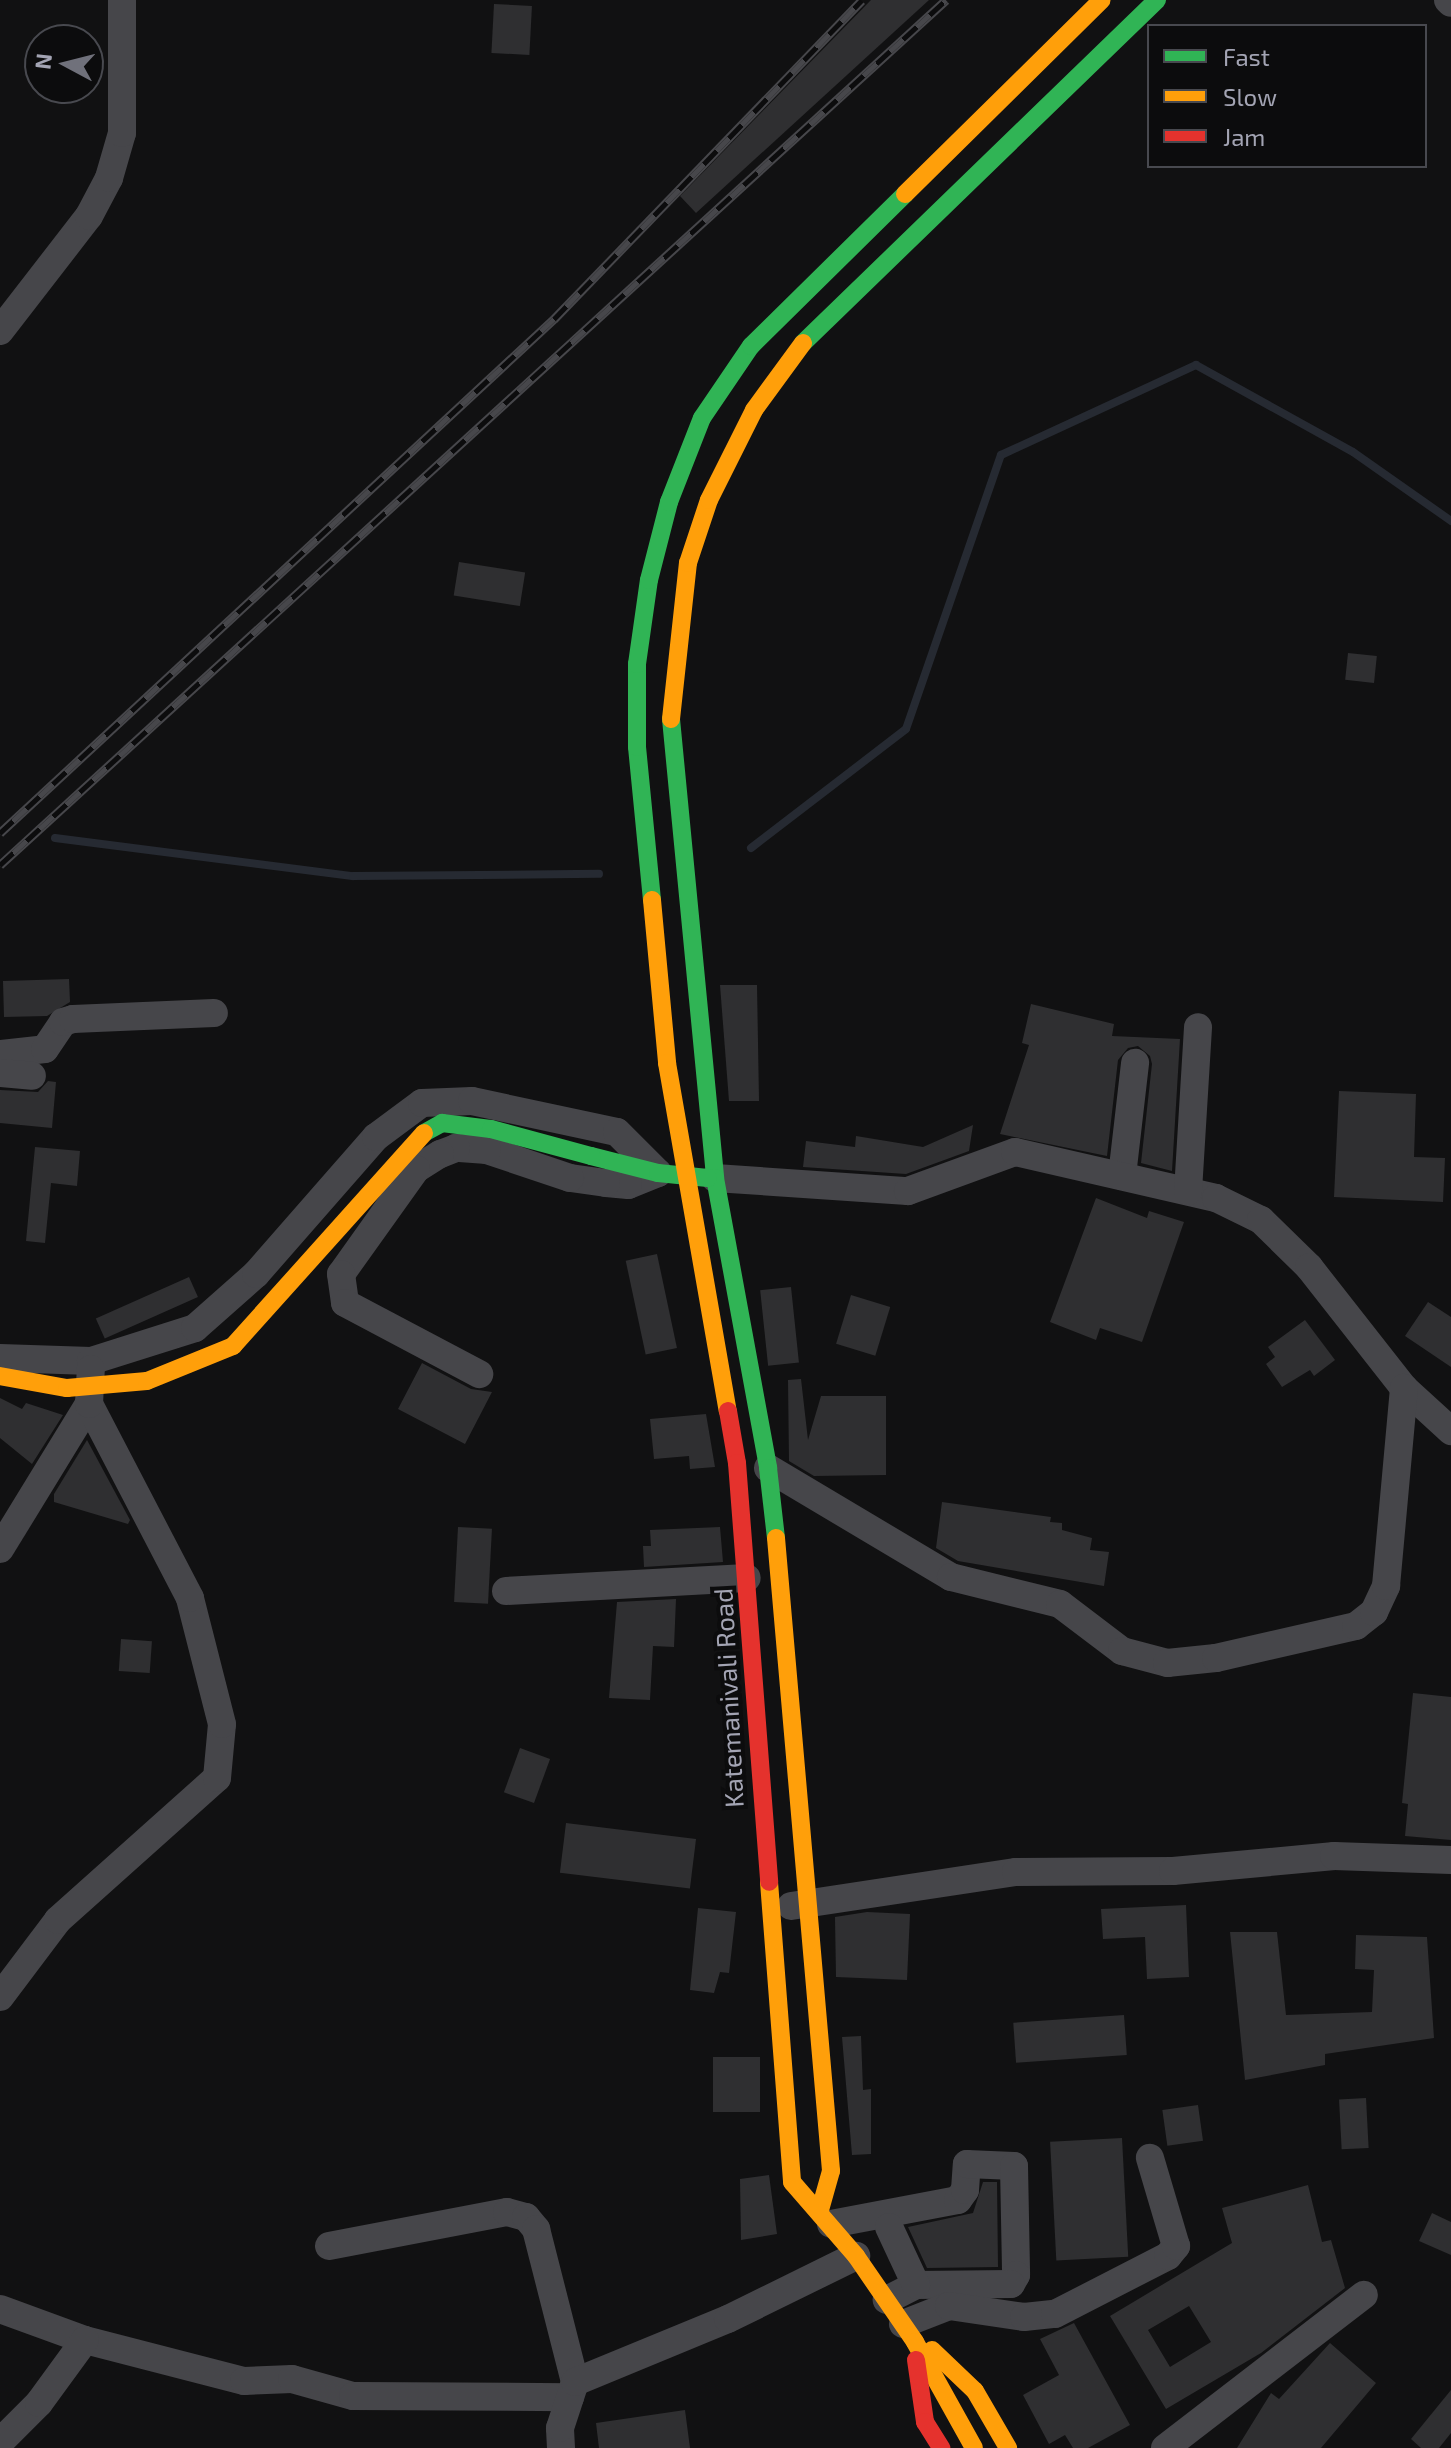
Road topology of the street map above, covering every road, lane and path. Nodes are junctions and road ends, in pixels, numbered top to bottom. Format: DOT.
graph roads {
  1 [pos="122,0"];
  2 [pos="1102,0"];
  3 [pos="1157,0"];
  4 [pos="768,329"];
  5 [pos="0,331"];
  6 [pos="795,352"];
  7 [pos="686,909"];
  8 [pos="652,915"];
  9 [pos="214,1013"];
  10 [pos="1198,1027"];
  11 [pos="0,1054"];
  12 [pos="1135,1063"];
  13 [pos="0,1073"];
  14 [pos="32,1076"];
  15 [pos="671,1174"];
  16 [pos="1122,1176"];
  17 [pos="715,1178"];
  18 [pos="1188,1191"];
  19 [pos="0,1358"];
  20 [pos="91,1361"];
  21 [pos="479,1374"];
  22 [pos="0,1376"];
  23 [pos="1404,1388"];
  24 [pos="89,1404"];
  25 [pos="1451,1431"];
  26 [pos="768,1468"];
  27 [pos="0,1549"];
  28 [pos="747,1578"];
  29 [pos="506,1591"];
  30 [pos="1451,1860"];
  31 [pos="807,1904"];
  32 [pos="769,1909"];
  33 [pos="0,1997"];
  34 [pos="1150,2158"];
  35 [pos="825,2217"];
  36 [pos="889,2227"];
  37 [pos="329,2246"];
  38 [pos="856,2256"];
  39 [pos="916,2285"];
  40 [pos="1364,2295"];
  41 [pos="973,2297"];
  42 [pos="887,2300"];
  43 [pos="0,2309"];
  44 [pos="909,2333"];
  45 [pos="85,2340"];
  46 [pos="573,2389"];
  47 [pos="0,2442"];
  48 [pos="561,2448"];
  49 [pos="941,2448"];
  50 [pos="974,2448"];
  51 [pos="1008,2448"];
  52 [pos="1165,2448"];
  1 -- 5 [label="street"];
  2 -- 4 [label="main road, Katemanivali Road"];
  3 -- 6 [label="main road"];
  4 -- 6 [label="main road"];
  4 -- 8 [label="main road, Katemanivali Road"];
  6 -- 7 [label="main road"];
  7 -- 8 [label="main road"];
  7 -- 17 [label="main road"];
  8 -- 15 [label="main road, Katemanivali Road"];
  9 -- 11 [label="street"];
  10 -- 18 [label="street"];
  12 -- 16 [label="street"];
  13 -- 14 [label="street"];
  15 -- 17 [label="main road"];
  15 -- 20 [label="street"];
  15 -- 21 [label="street"];
  15 -- 22 [label="main road, bridge"];
  15 -- 28 [label="main road, Katemanivali Road"];
  16 -- 17 [label="street"];
  16 -- 18 [label="street"];
  17 -- 26 [label="main road"];
  18 -- 23 [label="street"];
  19 -- 20 [label="street"];
  20 -- 24 [label="street"];
  23 -- 25 [label="street"];
  23 -- 26 [label="street"];
  24 -- 27 [label="street"];
  24 -- 33 [label="street"];
  26 -- 31 [label="main road"];
  28 -- 29 [label="street"];
  28 -- 32 [label="main road, Katemanivali Road"];
  30 -- 31 [label="street"];
  31 -- 32 [label="street"];
  31 -- 35 [label="main road"];
  32 -- 35 [label="main road, Katemanivali Road"];
  34 -- 41 [label="street"];
  35 -- 38 [label="main road, Katemanivali Road"];
  35 -- 41 [label="street"];
  36 -- 39 [label="street"];
  37 -- 46 [label="street"];
  38 -- 42 [label="main road, Katemanivali Road"];
  38 -- 46 [label="street"];
  39 -- 41 [label="street"];
  39 -- 42 [label="street"];
  40 -- 52 [label="street"];
  41 -- 44 [label="street"];
  42 -- 44 [label="main road, Katemanivali Road"];
  43 -- 45 [label="street"];
  44 -- 49 [label="main road"];
  44 -- 50 [label="main road, Katemanivali Road"];
  44 -- 51 [label="main road"];
  45 -- 46 [label="street"];
  45 -- 47 [label="street"];
  46 -- 48 [label="street"];
}
